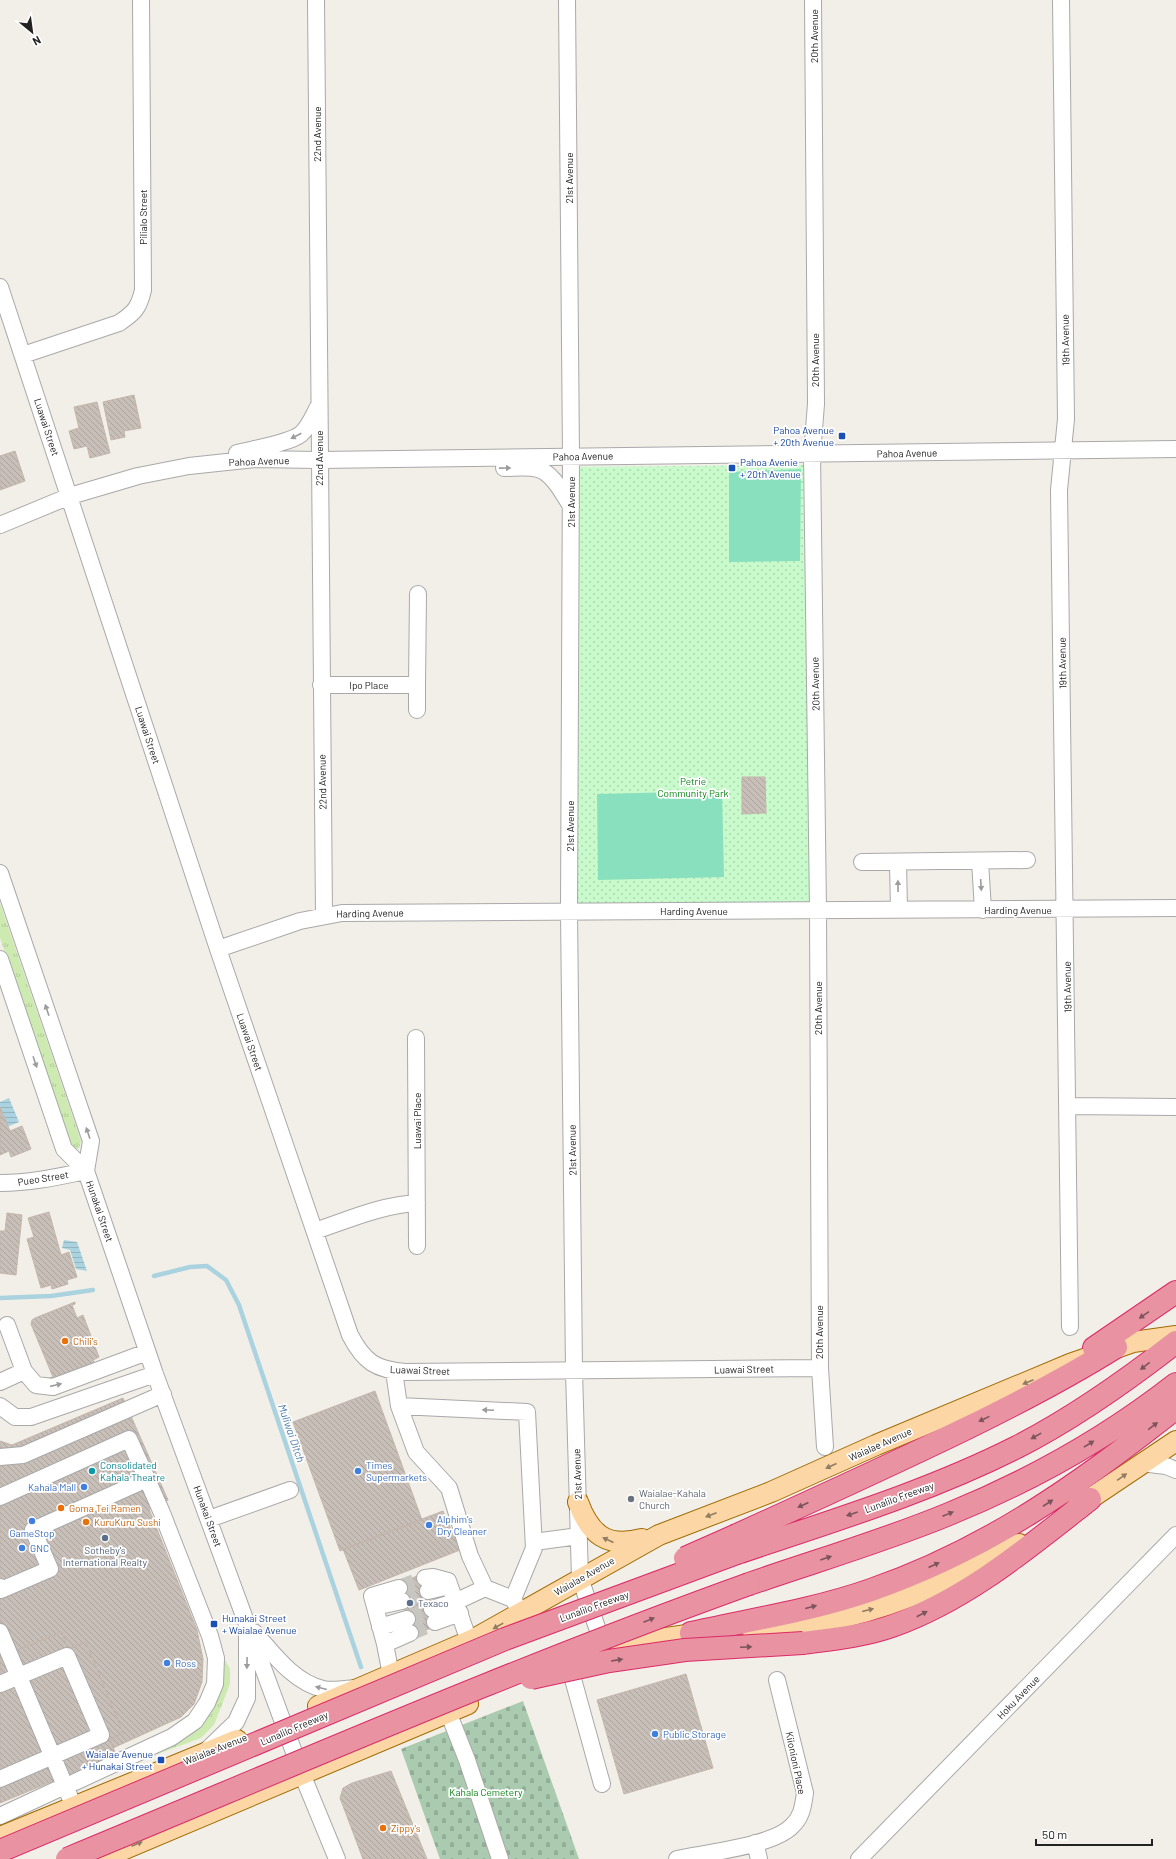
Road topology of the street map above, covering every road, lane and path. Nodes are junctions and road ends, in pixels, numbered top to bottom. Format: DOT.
graph roads {
  1 [pos="141,0"];
  2 [pos="316,0"];
  3 [pos="567,0"];
  4 [pos="813,0"];
  5 [pos="1061,0"];
  6 [pos="0,287"];
  7 [pos="23,355"];
  8 [pos="319,405"];
  9 [pos="1176,449"];
  10 [pos="1063,450"];
  11 [pos="812,454"];
  12 [pos="571,456"];
  13 [pos="454,458"];
  14 [pos="319,460"];
  15 [pos="189,466"];
  16 [pos="70,496"];
  17 [pos="571,506"];
  18 [pos="0,524"];
  19 [pos="418,594"];
  20 [pos="321,685"];
  21 [pos="417,685"];
  22 [pos="417,710"];
  23 [pos="1027,860"];
  24 [pos="980,861"];
  25 [pos="862,862"];
  26 [pos="898,862"];
  27 [pos="0,873"];
  28 [pos="1176,908"];
  29 [pos="818,910"];
  30 [pos="899,910"];
  31 [pos="983,910"];
  32 [pos="1066,910"];
  33 [pos="569,911"];
  34 [pos="324,915"];
  35 [pos="218,949"];
  36 [pos="0,959"];
  37 [pos="416,1038"];
  38 [pos="1068,1106"];
  39 [pos="1176,1107"];
  40 [pos="86,1171"];
  41 [pos="0,1182"];
  42 [pos="417,1203"];
  43 [pos="315,1231"];
  44 [pos="417,1246"];
  45 [pos="1176,1292"];
  46 [pos="7,1325"];
  47 [pos="1070,1327"];
  48 [pos="1176,1336"];
  49 [pos="1176,1342"];
  50 [pos="1125,1344"];
  51 [pos="147,1352"];
  52 [pos="1070,1364"];
  53 [pos="820,1368"];
  54 [pos="24,1371"];
  55 [pos="394,1371"];
  56 [pos="574,1371"];
  57 [pos="155,1374"];
  58 [pos="0,1382"];
  59 [pos="1176,1384"];
  60 [pos="163,1394"];
  61 [pos="0,1406"];
  62 [pos="399,1406"];
  63 [pos="1176,1408"];
  64 [pos="1176,1440"];
  65 [pos="824,1448"];
  66 [pos="0,1457"];
  67 [pos="1141,1463"];
  68 [pos="1176,1470"];
  69 [pos="147,1479"];
  70 [pos="290,1490"];
  71 [pos="0,1497"];
  72 [pos="1090,1499"];
  73 [pos="578,1502"];
  74 [pos="209,1520"];
  75 [pos="659,1534"];
  76 [pos="1176,1535"];
  77 [pos="579,1536"];
  78 [pos="534,1542"];
  79 [pos="737,1544"];
  80 [pos="580,1578"];
  81 [pos="427,1585"];
  82 [pos="485,1588"];
  83 [pos="0,1589"];
  84 [pos="401,1594"];
  85 [pos="517,1606"];
  86 [pos="457,1607"];
  87 [pos="433,1616"];
  88 [pos="248,1624"];
  89 [pos="380,1627"];
  90 [pos="0,1632"];
  91 [pos="691,1633"];
  92 [pos="469,1641"];
  93 [pos="385,1644"];
  94 [pos="604,1648"];
  95 [pos="568,1661"];
  96 [pos="391,1675"];
  97 [pos="18,1676"];
  98 [pos="777,1680"];
  99 [pos="0,1684"];
  100 [pos="360,1688"];
  101 [pos="470,1692"];
  102 [pos="448,1712"];
  103 [pos="283,1722"];
  104 [pos="202,1754"];
  105 [pos="52,1756"];
  106 [pos="302,1774"];
  107 [pos="0,1779"];
  108 [pos="75,1782"];
  109 [pos="602,1784"];
  110 [pos="56,1790"];
  111 [pos="74,1807"];
  112 [pos="0,1816"];
  113 [pos="0,1837"];
  114 [pos="755,1843"];
  115 [pos="0,1851"];
  116 [pos="68,1859"];
  117 [pos="101,1859"];
  118 [pos="337,1859"];
  119 [pos="500,1859"];
  120 [pos="677,1859"];
  121 [pos="759,1859"];
  122 [pos="859,1859"];
  1 -- 7 [label="street, Pilialo Street"];
  2 -- 8 [label="street, 22nd Avenue"];
  3 -- 12 [label="street, 21st Avenue"];
  4 -- 11 [label="street, 20th Avenue"];
  5 -- 10 [label="street, 19th Avenue"];
  6 -- 7 [label="street, Luawai Street"];
  7 -- 16 [label="street, Luawai Street"];
  8 -- 14 [label="street, 22nd Avenue"];
  8 -- 15 [label="street, one-way"];
  9 -- 10 [label="street, Pahoa Avenue"];
  10 -- 11 [label="street, Pahoa Avenue"];
  10 -- 32 [label="street, 19th Avenue"];
  11 -- 12 [label="street, Pahoa Avenue"];
  11 -- 29 [label="street, 20th Avenue"];
  12 -- 13 [label="street, Pahoa Avenue"];
  12 -- 17 [label="street, 21st Avenue"];
  13 -- 14 [label="street, Pahoa Avenue"];
  13 -- 17 [label="street, one-way"];
  14 -- 15 [label="street, Pahoa Avenue"];
  14 -- 20 [label="street, 22nd Avenue"];
  15 -- 16 [label="street, Pahoa Avenue"];
  16 -- 18 [label="street, Pahoa Avenue"];
  16 -- 35 [label="street, Luawai Street"];
  17 -- 33 [label="street, 21st Avenue"];
  19 -- 21 [label="street"];
  20 -- 21 [label="street, Ipo Place"];
  20 -- 34 [label="street, 22nd Avenue"];
  21 -- 22 [label="street"];
  23 -- 24 [label="street"];
  24 -- 26 [label="street"];
  24 -- 31 [label="street, one-way"];
  25 -- 26 [label="street"];
  30 -- 26 [label="street, one-way"];
  40 -- 27 [label="street, Hunakai Street, one-way"];
  28 -- 32 [label="street, Harding Avenue"];
  29 -- 30 [label="street, Harding Avenue"];
  29 -- 33 [label="street, Harding Avenue"];
  29 -- 53 [label="street, 20th Avenue"];
  30 -- 31 [label="street, Harding Avenue"];
  31 -- 32 [label="street, Harding Avenue"];
  32 -- 38 [label="street, 19th Avenue"];
  33 -- 34 [label="street, Harding Avenue"];
  33 -- 56 [label="street, 21st Avenue"];
  34 -- 35 [label="street, Harding Avenue"];
  35 -- 43 [label="street, Luawai Street"];
  36 -- 40 [label="street, Hunakai Street, one-way"];
  37 -- 42 [label="street, Luawai Place"];
  38 -- 39 [label="street"];
  38 -- 47 [label="street, 19th Avenue"];
  40 -- 41 [label="street, Pueo Street"];
  40 -- 51 [label="street, Hunakai Street"];
  42 -- 43 [label="street"];
  42 -- 44 [label="street, Luawai Place"];
  43 -- 55 [label="street, Luawai Street"];
  45 -- 52 [label="highway, one-way"];
  46 -- 54 [label="street"];
  48 -- 50 [label="main road, Waialae Avenue"];
  49 -- 79 [label="highway, Lunalilo Freeway, one-way"];
  50 -- 52 [label="main road, Waialae Avenue"];
  50 -- 79 [label="highway, one-way"];
  54 -- 51 [label="street, one-way"];
  51 -- 57 [label="street, Hunakai Street"];
  52 -- 75 [label="main road, Waialae Avenue, one-way"];
  53 -- 56 [label="street, Luawai Street"];
  53 -- 65 [label="street, 20th Avenue"];
  54 -- 58 [label="street"];
  55 -- 56 [label="street, Luawai Street"];
  55 -- 62 [label="street"];
  56 -- 73 [label="street, 21st Avenue"];
  57 -- 60 [label="street, Hunakai Street"];
  57 -- 61 [label="street"];
  101 -- 59 [label="highway, one-way, bridge"];
  60 -- 66 [label="street"];
  60 -- 74 [label="street, Hunakai Street"];
  78 -- 62 [label="street, one-way"];
  62 -- 82 [label="street"];
  91 -- 63 [label="highway, one-way"];
  64 -- 67 [label="main road"];
  67 -- 68 [label="street"];
  72 -- 67 [label="main road, one-way"];
  69 -- 71 [label="street"];
  69 -- 83 [label="street"];
  69 -- 108 [label="street"];
  70 -- 74 [label="street"];
  91 -- 72 [label="main road, one-way"];
  101 -- 72 [label="highway, one-way, bridge"];
  75 -- 73 [label="main road, one-way"];
  73 -- 77 [label="street, 21st Avenue"];
  74 -- 88 [label="street, Hunakai Street"];
  75 -- 80 [label="main road, Waialae Avenue"];
  76 -- 122 [label="street, Hoku Avenue"];
  77 -- 78 [label="street"];
  77 -- 80 [label="street, 21st Avenue"];
  78 -- 85 [label="street"];
  79 -- 115 [label="highway, Lunalilo Freeway, bridge"];
  80 -- 85 [label="main road, Waialae Avenue"];
  80 -- 94 [label="street, 21st Avenue"];
  81 -- 86 [label="street"];
  82 -- 85 [label="street"];
  82 -- 86 [label="street"];
  84 -- 89 [label="street"];
  85 -- 92 [label="main road, Waialae Avenue, one-way"];
  86 -- 87 [label="street"];
  86 -- 92 [label="street"];
  100 -- 88 [label="street, one-way"];
  88 -- 103 [label="street, Hunakai Street"];
  88 -- 104 [label="street, one-way"];
  89 -- 93 [label="street"];
  89 -- 93 [label="street"];
  90 -- 97 [label="street"];
  91 -- 94 [label="main road"];
  92 -- 96 [label="main road, Waialae Avenue"];
  93 -- 96 [label="street"];
  94 -- 95 [label="main road"];
  95 -- 102 [label="main road"];
  95 -- 109 [label="street"];
  96 -- 100 [label="main road, Waialae Avenue"];
  97 -- 99 [label="street"];
  97 -- 105 [label="street"];
  97 -- 105 [label="street"];
  98 -- 114 [label="street, Kiionioni Place"];
  100 -- 103 [label="main road, Waialae Avenue"];
  101 -- 116 [label="highway, bridge"];
  102 -- 106 [label="main road"];
  102 -- 119 [label="street"];
  103 -- 104 [label="main road, Waialae Avenue"];
  103 -- 106 [label="street, Hunakai Street"];
  104 -- 111 [label="main road, Waialae Avenue"];
  105 -- 107 [label="street"];
  105 -- 111 [label="street"];
  117 -- 106 [label="main road, one-way"];
  106 -- 118 [label="street, Hunakai Street"];
  110 -- 112 [label="street"];
  111 -- 113 [label="main road, Waialae Avenue"];
  114 -- 120 [label="street, Kiionioni Place"];
  114 -- 121 [label="street"];
}
